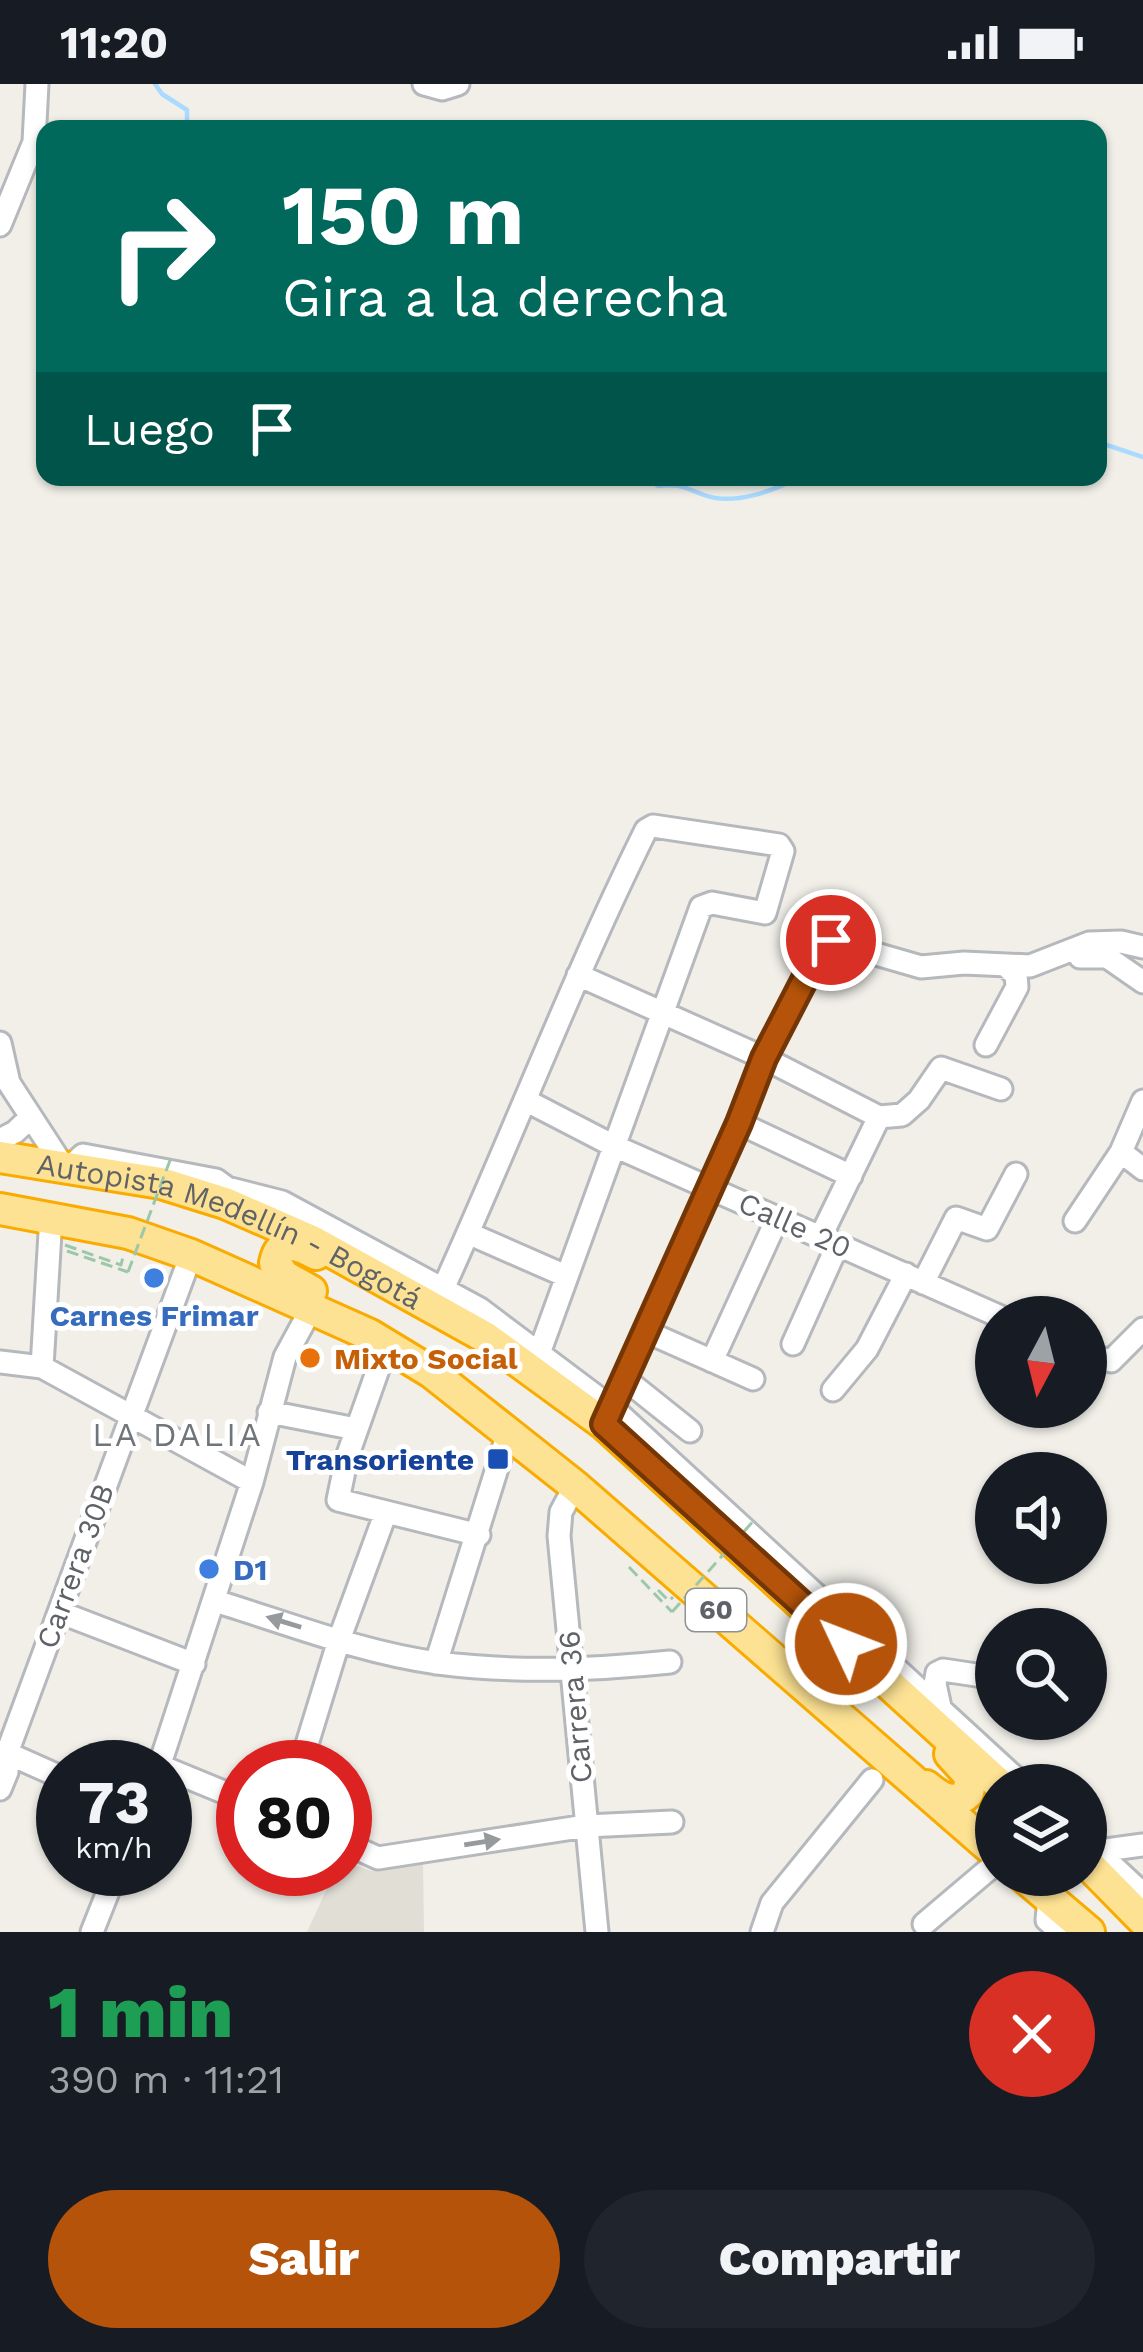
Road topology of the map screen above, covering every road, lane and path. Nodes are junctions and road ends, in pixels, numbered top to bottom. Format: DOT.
graph roads {
  1 [pos="37,84"];
  2 [pos="424,84"];
  3 [pos="458,84"];
  4 [pos="0,225"];
  5 [pos="1143,947"];
  6 [pos="1050,961"];
  7 [pos="1005,965"];
  8 [pos="578,975"];
  9 [pos="1143,982"];
  10 [pos="660,1012"];
  11 [pos="0,1043"];
  12 [pos="986,1045"];
  13 [pos="764,1058"];
  14 [pos="1001,1089"];
  15 [pos="524,1100"];
  16 [pos="1143,1101"];
  17 [pos="31,1117"];
  18 [pos="879,1118"];
  19 [pos="739,1123"];
  20 [pos="0,1139"];
  21 [pos="613,1144"];
  22 [pos="1121,1152"];
  23 [pos="172,1155"];
  24 [pos="0,1157"];
  25 [pos="67,1167"];
  26 [pos="1143,1168"];
  27 [pos="1016,1174"];
  28 [pos="850,1176"];
  29 [pos="710,1188"];
  30 [pos="0,1209"];
  31 [pos="778,1217"];
  32 [pos="62,1218"];
  33 [pos="1075,1221"];
  34 [pos="470,1234"];
  35 [pos="830,1240"];
  36 [pos="123,1257"];
  37 [pos="189,1260"];
  38 [pos="382,1266"];
  39 [pos="566,1276"];
  40 [pos="915,1278"];
  41 [pos="447,1280"];
  42 [pos="975,1305"];
  43 [pos="308,1314"];
  44 [pos="474,1322"];
  45 [pos="1143,1329"];
  46 [pos="645,1331"];
  47 [pos="794,1344"];
  48 [pos="388,1346"];
  49 [pos="1107,1360"];
  50 [pos="712,1361"];
  51 [pos="0,1362"];
  52 [pos="537,1362"];
  53 [pos="42,1367"];
  54 [pos="625,1378"];
  55 [pos="753,1378"];
  56 [pos="833,1390"];
  57 [pos="269,1412"];
  58 [pos="130,1415"];
  59 [pos="608,1416"];
  60 [pos="356,1429"];
  61 [pos="509,1430"];
  62 [pos="690,1431"];
  63 [pos="252,1482"];
  64 [pos="578,1488"];
  65 [pos="386,1512"];
  66 [pos="756,1518"];
  67 [pos="479,1535"];
  68 [pos="622,1559"];
  69 [pos="215,1601"];
  70 [pos="59,1612"];
  71 [pos="816,1616"];
  72 [pos="339,1640"];
  73 [pos="670,1662"];
  74 [pos="436,1663"];
  75 [pos="194,1664"];
  76 [pos="898,1670"];
  77 [pos="943,1670"];
  78 [pos="573,1672"];
  79 [pos="975,1675"];
  80 [pos="940,1708"];
  81 [pos="845,1725"];
  82 [pos="170,1740"];
  83 [pos="308,1740"];
  84 [pos="7,1753"];
  85 [pos="977,1764"];
  86 [pos="1000,1764"];
  87 [pos="36,1766"];
  88 [pos="872,1780"];
  89 [pos="0,1789"];
  90 [pos="672,1822"];
  91 [pos="586,1826"];
  92 [pos="975,1835"];
  93 [pos="1143,1845"];
  94 [pos="1107,1853"];
  95 [pos="372,1855"];
  96 [pos="1107,1870"];
  97 [pos="1107,1879"];
  98 [pos="975,1881"];
  99 [pos="1143,1894"];
  100 [pos="106,1896"];
  101 [pos="1045,1896"];
  102 [pos="1053,1896"];
  103 [pos="1056,1896"];
  104 [pos="1143,1910"];
  105 [pos="1143,1921"];
  106 [pos="924,1924"];
  107 [pos="92,1932"];
  108 [pos="598,1932"];
  109 [pos="762,1932"];
  110 [pos="1061,1932"];
  111 [pos="1089,1932"];
  112 [pos="1104,1932"];
  1 -- 4 [label="street"];
  2 -- 3 [label="street"];
  5 -- 6 [label="street"];
  6 -- 7 [label="street"];
  6 -- 9 [label="street"];
  7 -- 12 [label="street"];
  7 -- 13 [label="street"];
  8 -- 10 [label="street"];
  8 -- 10 [label="street"];
  8 -- 15 [label="street"];
  10 -- 13 [label="street"];
  10 -- 21 [label="street"];
  11 -- 17 [label="street"];
  13 -- 18 [label="street"];
  13 -- 19 [label="street"];
  14 -- 18 [label="street"];
  15 -- 21 [label="street, Calle 20"];
  15 -- 34 [label="street"];
  16 -- 22 [label="street"];
  17 -- 20 [label="street"];
  17 -- 25 [label="street"];
  18 -- 28 [label="street"];
  19 -- 28 [label="street"];
  19 -- 29 [label="street"];
  21 -- 29 [label="street, Calle 20"];
  21 -- 39 [label="street"];
  22 -- 26 [label="street"];
  22 -- 33 [label="street"];
  23 -- 36 [label="path, bridge"];
  24 -- 25 [label="highway, Autopista Medellín - Bogotá / 60"];
  25 -- 38 [label="highway, Autopista Medellín - Bogotá / 60"];
  27 -- 40 [label="street"];
  28 -- 35 [label="street"];
  29 -- 31 [label="street, Calle 20"];
  29 -- 46 [label="street"];
  30 -- 32 [label="highway, Autopista Medellín - Bogotá / 60"];
  31 -- 35 [label="street, Calle 20"];
  31 -- 50 [label="street"];
  32 -- 37 [label="highway, Autopista Medellín - Bogotá / 60"];
  32 -- 53 [label="street"];
  34 -- 39 [label="street"];
  34 -- 41 [label="street"];
  35 -- 40 [label="street, Calle 20"];
  35 -- 47 [label="street"];
  37 -- 43 [label="highway, Autopista Medellín - Bogotá / 60"];
  37 -- 58 [label="street, Carrera 30B"];
  38 -- 41 [label="street"];
  38 -- 44 [label="highway, Autopista Medellín - Bogotá / 60"];
  39 -- 52 [label="street"];
  40 -- 42 [label="street, Calle 20"];
  40 -- 56 [label="street"];
  41 -- 44 [label="street"];
  43 -- 48 [label="highway, Autopista Medellín - Bogotá / 60"];
  43 -- 57 [label="street"];
  44 -- 48 [label="highway"];
  44 -- 52 [label="highway, Autopista Medellín - Bogotá / 60"];
  45 -- 49 [label="street"];
  46 -- 50 [label="street"];
  46 -- 54 [label="street"];
  48 -- 60 [label="street"];
  48 -- 61 [label="highway, Autopista Medellín - Bogotá / 60"];
  50 -- 55 [label="street"];
  51 -- 53 [label="street"];
  52 -- 59 [label="highway, Autopista Medellín - Bogotá / 60"];
  53 -- 58 [label="street"];
  54 -- 59 [label="street"];
  54 -- 62 [label="street"];
  57 -- 60 [label="street"];
  57 -- 63 [label="street"];
  58 -- 63 [label="street"];
  58 -- 70 [label="street, Carrera 30B"];
  59 -- 71 [label="highway, Autopista Medellín - Bogotá / 60"];
  59 -- 76 [label="street"];
  60 -- 65 [label="street"];
  61 -- 64 [label="highway, Autopista Medellín - Bogotá / 60"];
  61 -- 67 [label="street"];
  63 -- 69 [label="street"];
  64 -- 78 [label="street, Carrera 36"];
  64 -- 81 [label="highway, Autopista Medellín - Bogotá / 60"];
  65 -- 67 [label="street"];
  65 -- 72 [label="street"];
  66 -- 68 [label="path, bridge"];
  67 -- 74 [label="street"];
  72 -- 69 [label="street, one-way"];
  69 -- 75 [label="street"];
  70 -- 75 [label="street"];
  70 -- 84 [label="street, Carrera 30B"];
  71 -- 81 [label="highway"];
  71 -- 85 [label="highway, Autopista Medellín - Bogotá / 60"];
  72 -- 74 [label="street"];
  72 -- 83 [label="street"];
  73 -- 78 [label="street"];
  74 -- 78 [label="street"];
  75 -- 82 [label="street"];
  76 -- 77 [label="street"];
  76 -- 80 [label="street"];
  77 -- 79 [label="street"];
  77 -- 80 [label="street"];
  78 -- 91 [label="street, Carrera 36"];
  80 -- 86 [label="street"];
  81 -- 92 [label="highway, Autopista Medellín - Bogotá / 60"];
  84 -- 87 [label="street"];
  84 -- 89 [label="street, Carrera 30B"];
  88 -- 109 [label="street"];
  90 -- 91 [label="street"];
  95 -- 91 [label="street, one-way"];
  91 -- 108 [label="street, Carrera 36"];
  93 -- 94 [label="street"];
  96 -- 99 [label="street"];
  97 -- 105 [label="highway"];
  98 -- 106 [label="street"];
  100 -- 107 [label="street"];
  101 -- 110 [label="street"];
  102 -- 111 [label="highway"];
  103 -- 112 [label="highway"];
  104 -- 105 [label="street"];
}
